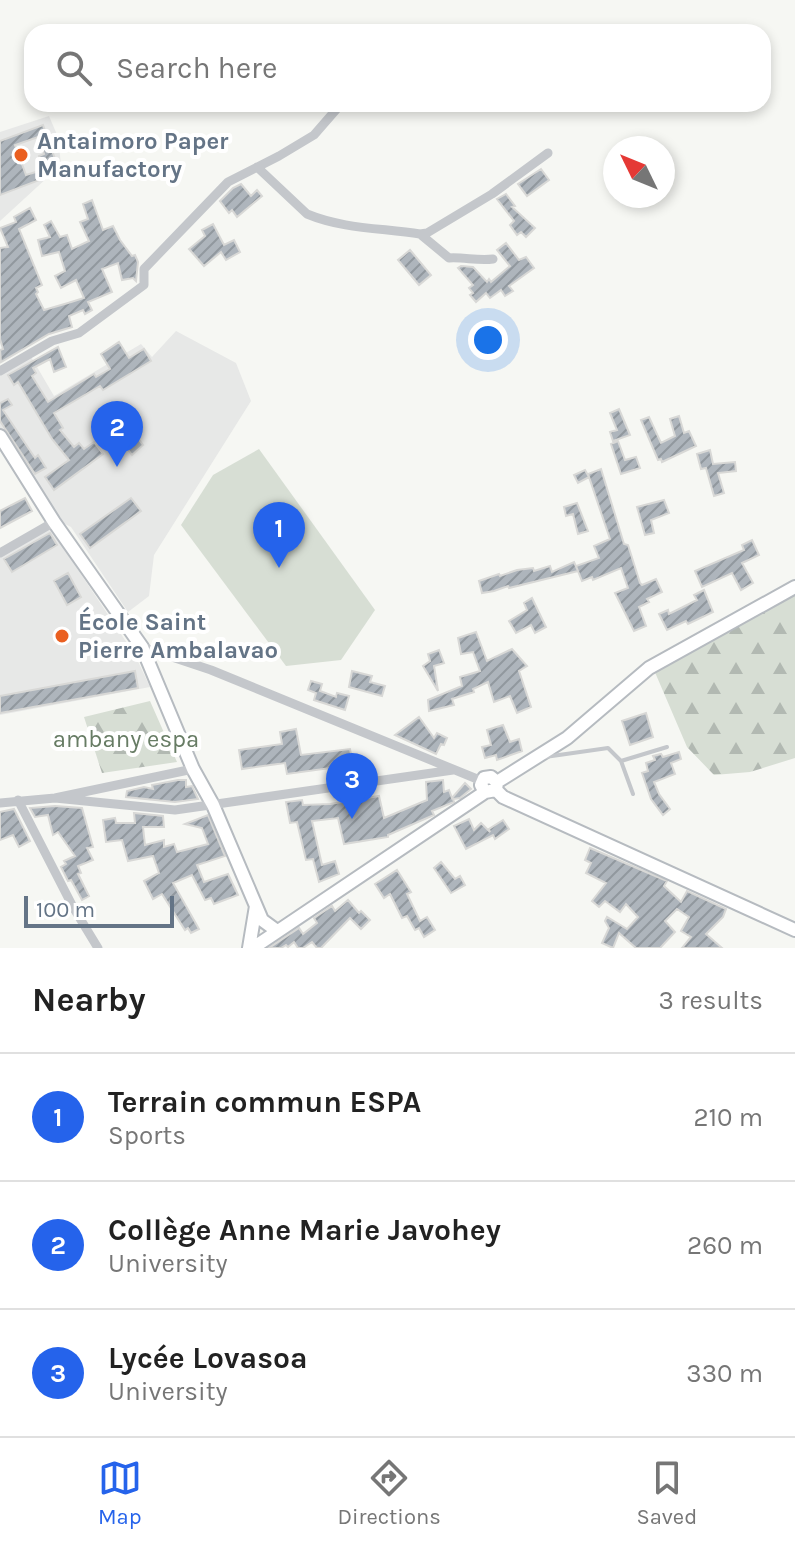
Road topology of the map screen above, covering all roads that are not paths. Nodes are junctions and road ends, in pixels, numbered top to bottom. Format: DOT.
graph roads {
  1 [pos="334,112"];
  2 [pos="548,153"];
  3 [pos="257,167"];
  4 [pos="420,234"];
  5 [pos="493,259"];
  6 [pos="0,371"];
  7 [pos="0,436"];
  8 [pos="54,522"];
  9 [pos="0,553"];
  10 [pos="795,587"];
  11 [pos="142,647"];
  12 [pos="667,747"];
  13 [pos="535,758"];
  14 [pos="621,761"];
  15 [pos="193,769"];
  16 [pos="453,770"];
  17 [pos="490,786"];
  18 [pos="633,794"];
  19 [pos="55,798"];
  20 [pos="18,800"];
  21 [pos="0,803"];
  22 [pos="213,805"];
  23 [pos="257,902"];
  24 [pos="795,930"];
  25 [pos="277,931"];
  26 [pos="98,948"];
  27 [pos="251,948"];
  1 -- 3 [label="street"];
  2 -- 4 [label="street"];
  3 -- 4 [label="street"];
  3 -- 6 [label="street"];
  4 -- 5 [label="street"];
  7 -- 8 [label="street"];
  8 -- 9 [label="street"];
  8 -- 11 [label="street"];
  10 -- 13 [label="street"];
  11 -- 15 [label="street"];
  11 -- 16 [label="street"];
  12 -- 14 [label="lane"];
  13 -- 14 [label="lane"];
  13 -- 17 [label="street"];
  14 -- 18 [label="lane"];
  15 -- 19 [label="street"];
  15 -- 22 [label="street"];
  16 -- 17 [label="street"];
  16 -- 22 [label="street"];
  17 -- 24 [label="street"];
  17 -- 25 [label="street"];
  19 -- 20 [label="street"];
  19 -- 22 [label="street"];
  20 -- 21 [label="street"];
  20 -- 26 [label="street"];
  22 -- 23 [label="street"];
  23 -- 25 [label="street"];
  23 -- 27 [label="street"];
  25 -- 27 [label="street"];
}
